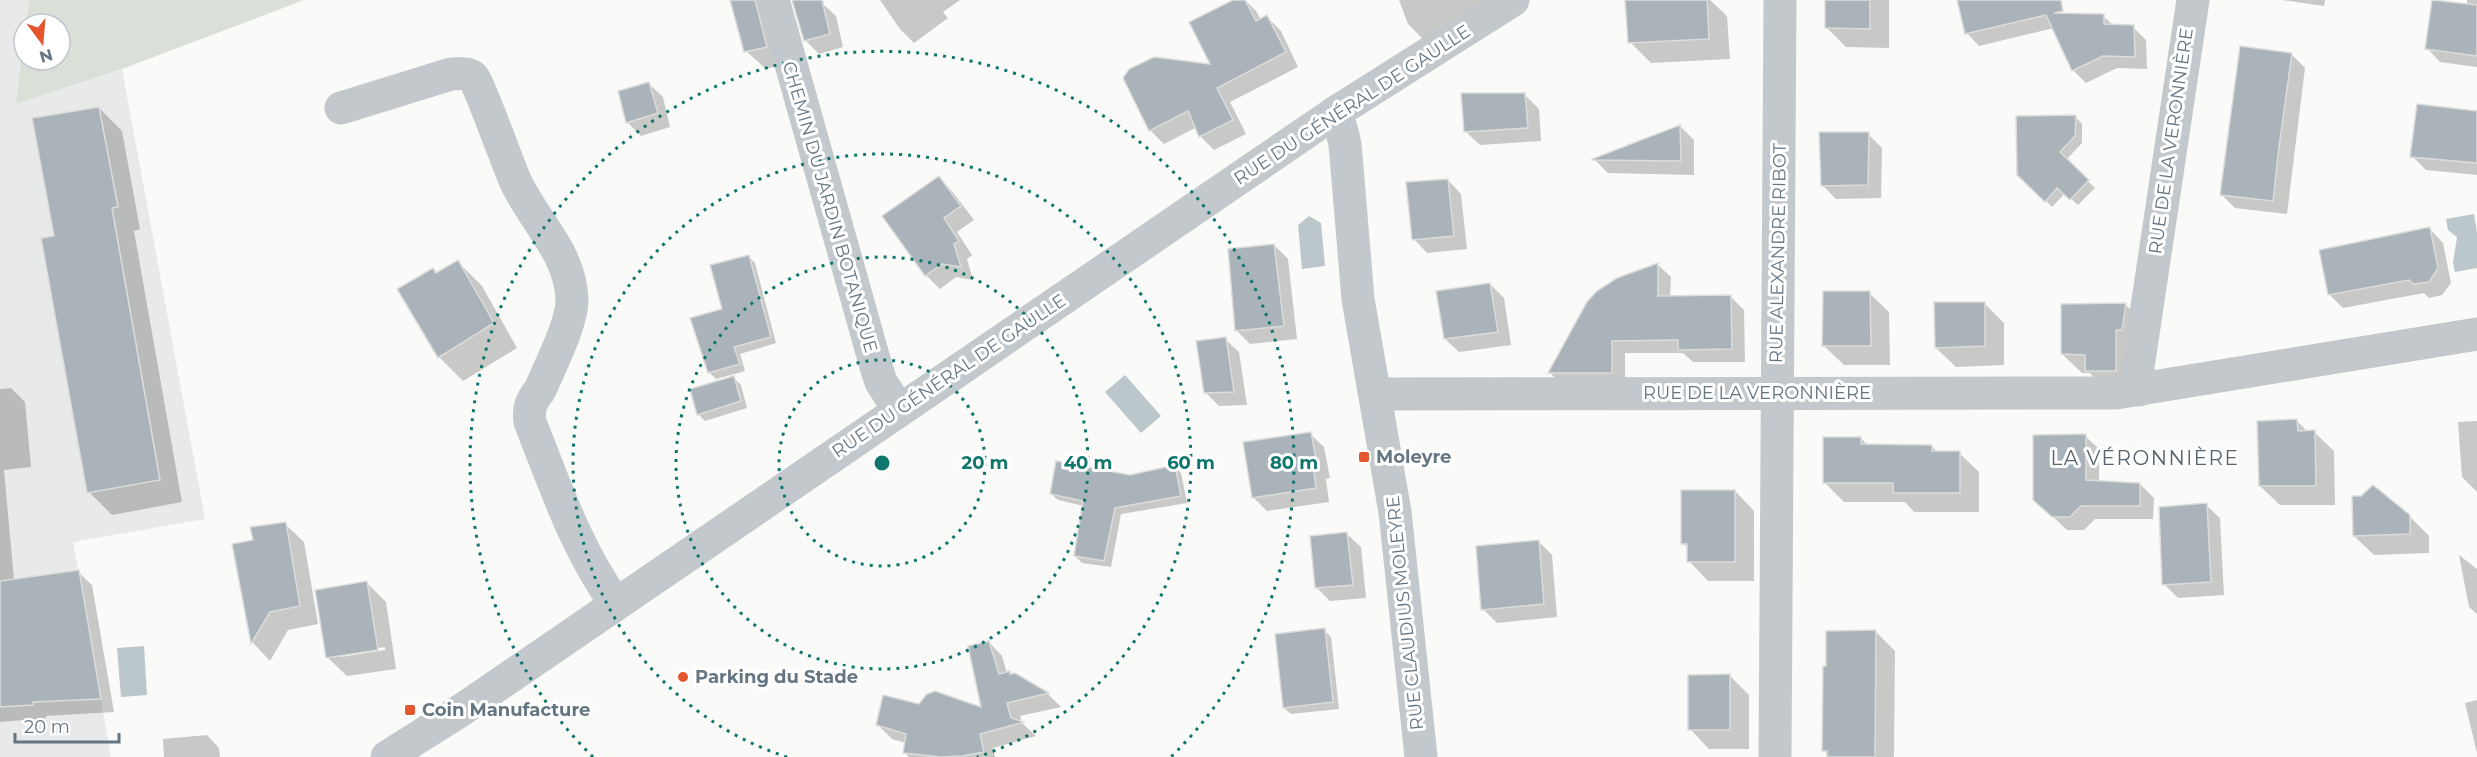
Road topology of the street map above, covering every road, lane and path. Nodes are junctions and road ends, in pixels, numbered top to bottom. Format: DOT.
graph roads {
  1 [pos="772,0"];
  2 [pos="1513,0"];
  3 [pos="1780,0"];
  4 [pos="2193,0"];
  5 [pos="341,108"];
  6 [pos="1333,114"];
  7 [pos="2477,334"];
  8 [pos="2139,390"];
  9 [pos="1777,393"];
  10 [pos="1375,394"];
  11 [pos="899,410"];
  12 [pos="616,604"];
  13 [pos="387,757"];
  14 [pos="1421,757"];
  15 [pos="1775,757"];
  1 -- 11 [label="street, CHEMIN DU JARDIN BOTANIQUE"];
  2 -- 6 [label="street, RUE DU GÉNÉRAL DE GAULLE"];
  3 -- 9 [label="street, RUE ALEXANDRE RIBOT"];
  4 -- 8 [label="street, RUE DE LA VERONNIÈRE"];
  5 -- 12 [label="street"];
  6 -- 10 [label="street, RUE CLAUDIUS MOLEYRE"];
  6 -- 11 [label="street, RUE DU GÉNÉRAL DE GAULLE"];
  7 -- 8 [label="street, RUE DE LA VERONNIÈRE"];
  8 -- 9 [label="street, RUE DE LA VERONNIÈRE"];
  9 -- 10 [label="street, RUE DE LA VERONNIÈRE"];
  9 -- 15 [label="street, RUE ALEXANDRE RIBOT"];
  10 -- 14 [label="street, RUE CLAUDIUS MOLEYRE"];
  11 -- 12 [label="street, RUE DU GÉNÉRAL DE GAULLE"];
  12 -- 13 [label="street, RUE DU GÉNÉRAL DE GAULLE"];
}
